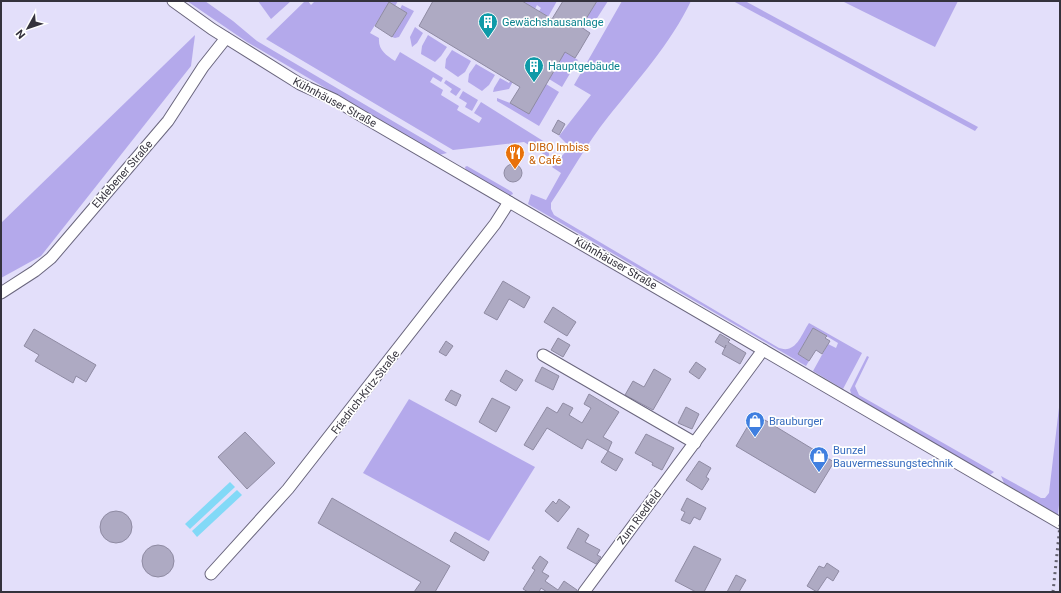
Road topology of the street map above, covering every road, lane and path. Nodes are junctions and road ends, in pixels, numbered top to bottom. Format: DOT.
graph roads {
  1 [pos="173,1"];
  2 [pos="226,38"];
  3 [pos="509,202"];
  4 [pos="1,293"];
  5 [pos="763,350"];
  6 [pos="543,355"];
  7 [pos="695,443"];
  8 [pos="1060,523"];
  9 [pos="211,574"];
  10 [pos="584,592"];
  1 -- 2 [label="street, Kühnhäuser Straße"];
  2 -- 3 [label="street, Kühnhäuser Straße"];
  2 -- 4 [label="street, Elxlebener Straße"];
  3 -- 5 [label="street, Kühnhäuser Straße"];
  3 -- 9 [label="street, Friedrich-Kritz-Straße"];
  5 -- 7 [label="street, Zum Riedfeld"];
  5 -- 8 [label="street, Kühnhäuser Straße"];
  6 -- 7 [label="street"];
  7 -- 10 [label="street, Zum Riedfeld"];
}
